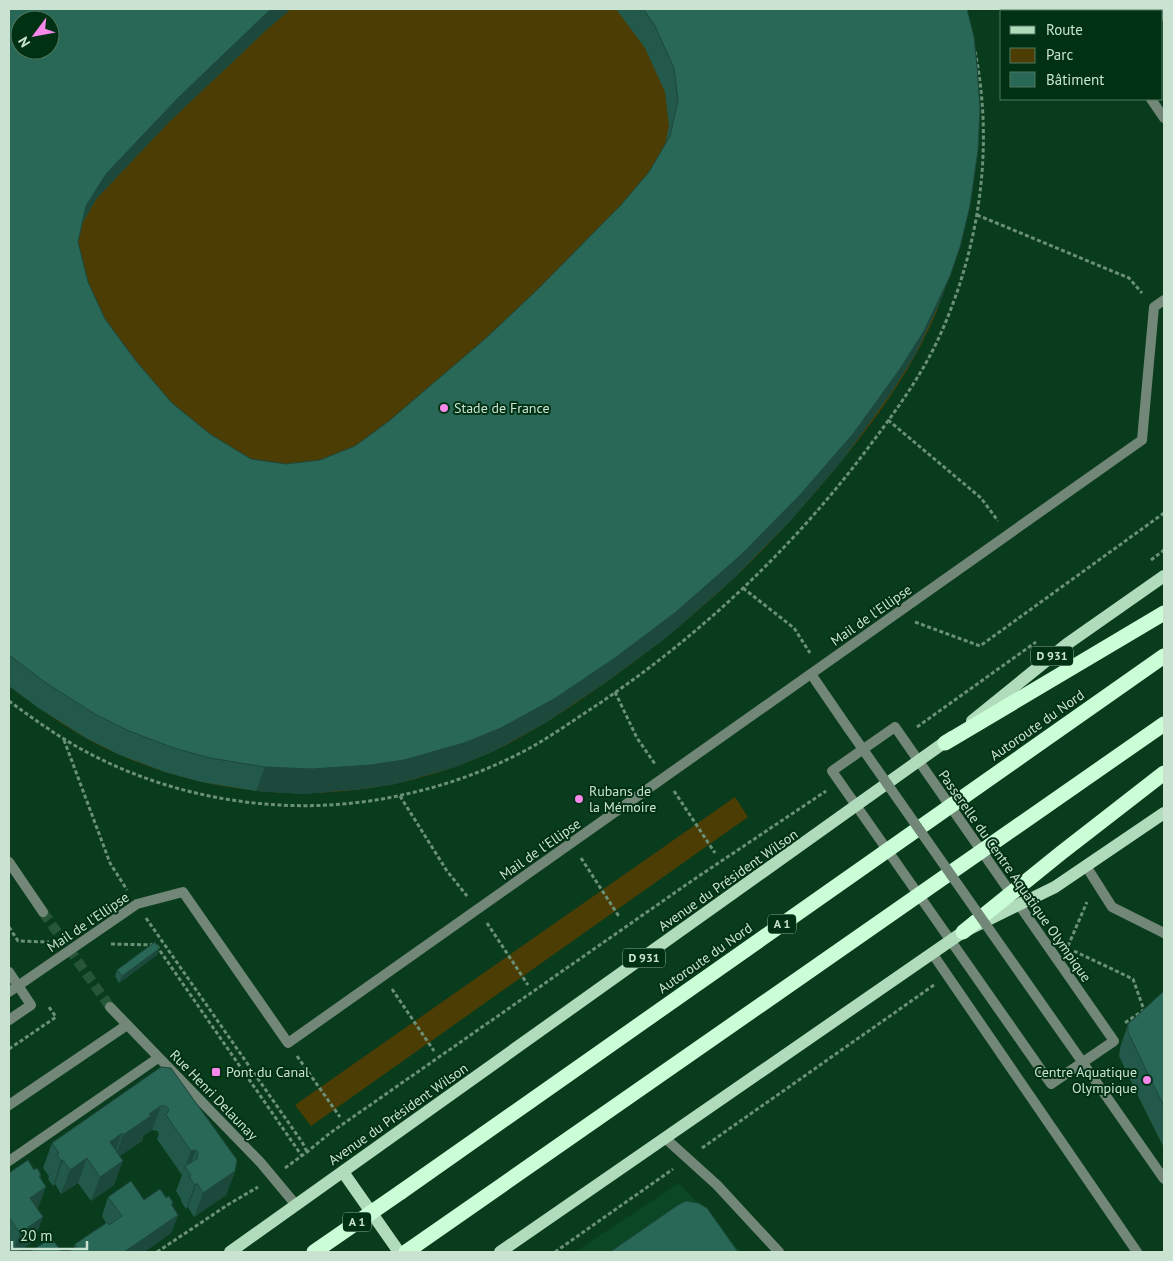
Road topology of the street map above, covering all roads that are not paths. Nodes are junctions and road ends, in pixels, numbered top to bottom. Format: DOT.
graph roads {
  1 [pos="1152,100"];
  2 [pos="1164,118"];
  3 [pos="1164,300"];
  4 [pos="1164,576"];
  5 [pos="1164,613"];
  6 [pos="1164,656"];
  7 [pos="815,671"];
  8 [pos="1164,724"];
  9 [pos="945,744"];
  10 [pos="919,762"];
  11 [pos="1164,773"];
  12 [pos="857,806"];
  13 [pos="950,806"];
  14 [pos="1164,813"];
  15 [pos="887,850"];
  16 [pos="982,852"];
  17 [pos="9,862"];
  18 [pos="1086,866"];
  19 [pos="919,896"];
  20 [pos="1015,899"];
  21 [pos="44,912"];
  22 [pos="1164,933"];
  23 [pos="957,936"];
  24 [pos="932,953"];
  25 [pos="9,972"];
  26 [pos="18,986"];
  27 [pos="9,992"];
  28 [pos="110,1007"];
  29 [pos="9,1020"];
  30 [pos="127,1025"];
  31 [pos="158,1058"];
  32 [pos="1083,1063"];
  33 [pos="9,1105"];
  34 [pos="665,1138"];
  35 [pos="9,1161"];
  36 [pos="343,1172"];
  37 [pos="1164,1179"];
  38 [pos="296,1205"];
  39 [pos="230,1252"];
  40 [pos="314,1252"];
  41 [pos="399,1252"];
  42 [pos="406,1252"];
  43 [pos="500,1252"];
  44 [pos="779,1252"];
  45 [pos="1137,1252"];
  1 -- 2 [label="street"];
  3 -- 7 [label="street, Mail de l'Ellipse"];
  4 -- 9 [label="main road, Avenue du Président Wilson / D 931"];
  5 -- 9 [label="highway"];
  6 -- 13 [label="highway, Autoroute du Nord / A 1"];
  7 -- 26 [label="street, Mail de l'Ellipse"];
  7 -- 32 [label="street, bridge"];
  8 -- 16 [label="highway"];
  9 -- 10 [label="main road, Avenue du Président Wilson / D 931"];
  10 -- 12 [label="main road, Avenue du Président Wilson / D 931"];
  10 -- 12 [label="street, Passerelle du Centre Aquatique Olympique"];
  10 -- 13 [label="street, Passerelle du Centre Aquatique Olympique"];
  11 -- 20 [label="highway"];
  12 -- 15 [label="street, Passerelle du Centre Aquatique Olympique"];
  12 -- 36 [label="main road, Avenue du Président Wilson / D 931"];
  13 -- 15 [label="highway, Autoroute du Nord / A 1"];
  13 -- 16 [label="street, Passerelle du Centre Aquatique Olympique"];
  14 -- 18 [label="main road"];
  15 -- 19 [label="street, Passerelle du Centre Aquatique Olympique"];
  15 -- 40 [label="highway, Autoroute du Nord / A 1, bridge"];
  16 -- 19 [label="highway"];
  16 -- 20 [label="street, Passerelle du Centre Aquatique Olympique"];
  17 -- 21 [label="street"];
  18 -- 20 [label="main road"];
  18 -- 22 [label="street"];
  19 -- 23 [label="street, Passerelle du Centre Aquatique Olympique"];
  19 -- 42 [label="highway"];
  20 -- 23 [label="highway"];
  20 -- 32 [label="street, Passerelle du Centre Aquatique Olympique"];
  23 -- 24 [label="main road"];
  23 -- 32 [label="street, Passerelle du Centre Aquatique Olympique"];
  24 -- 34 [label="main road"];
  24 -- 45 [label="street"];
  25 -- 26 [label="street"];
  26 -- 27 [label="street, Mail de l'Ellipse"];
  26 -- 29 [label="street"];
  28 -- 30 [label="street, Rue Henri Delaunay"];
  30 -- 31 [label="street, Rue Henri Delaunay"];
  30 -- 33 [label="street"];
  31 -- 35 [label="street"];
  31 -- 38 [label="street, Rue Henri Delaunay"];
  32 -- 37 [label="street"];
  34 -- 43 [label="main road"];
  34 -- 44 [label="street"];
  36 -- 38 [label="main road, Avenue du Président Wilson"];
  36 -- 41 [label="main road"];
  38 -- 39 [label="main road, Avenue du Président Wilson"];
}
